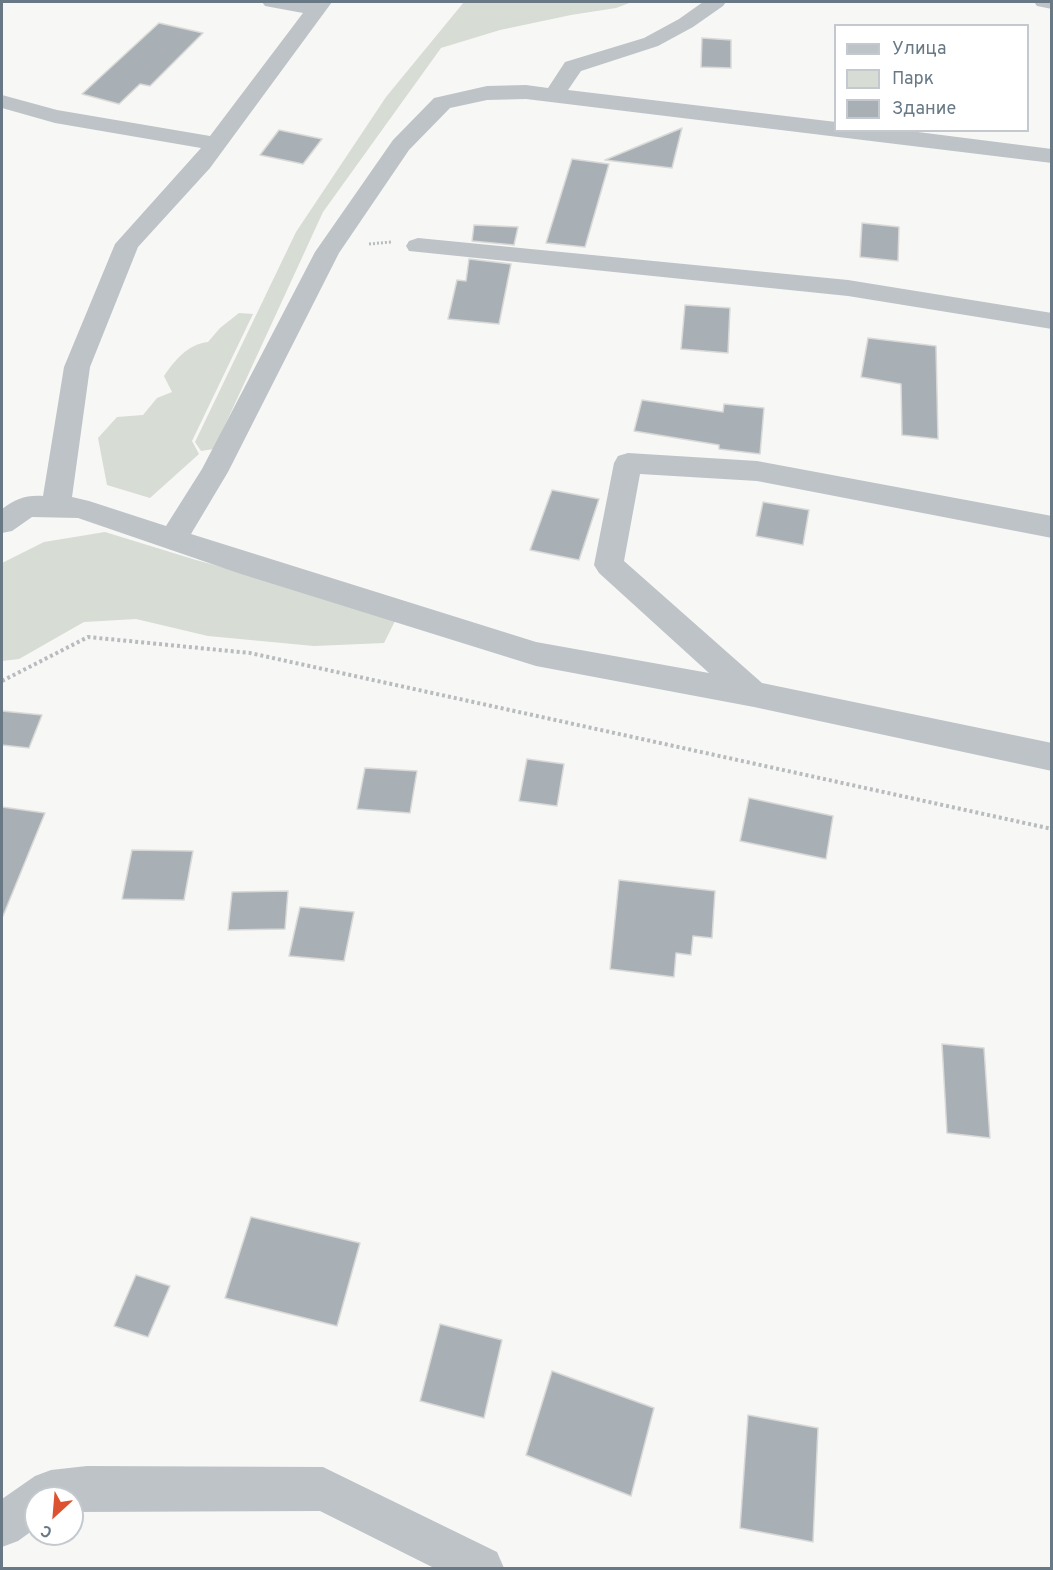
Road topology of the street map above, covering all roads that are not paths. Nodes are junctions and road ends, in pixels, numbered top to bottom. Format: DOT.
graph roads {
  1 [pos="272,2"];
  2 [pos="716,2"];
  3 [pos="1044,2"];
  4 [pos="1052,3"];
  5 [pos="319,5"];
  6 [pos="555,94"];
  7 [pos="2,101"];
  8 [pos="834,129"];
  9 [pos="860,132"];
  10 [pos="216,144"];
  11 [pos="1052,156"];
  12 [pos="418,246"];
  13 [pos="1052,321"];
  14 [pos="56,507"];
  15 [pos="2,523"];
  16 [pos="1052,527"];
  17 [pos="173,540"];
  18 [pos="754,694"];
  19 [pos="1052,758"];
  20 [pos="84,1488"];
  21 [pos="24,1510"];
  22 [pos="2,1524"];
  23 [pos="481,1569"];
  1 -- 5 [label="street"];
  2 -- 6 [label="street"];
  3 -- 4 [label="street"];
  5 -- 10 [label="street"];
  6 -- 8 [label="street"];
  6 -- 17 [label="street"];
  7 -- 10 [label="street"];
  9 -- 11 [label="street"];
  10 -- 14 [label="street"];
  12 -- 13 [label="street"];
  14 -- 15 [label="street"];
  14 -- 17 [label="street"];
  16 -- 18 [label="street"];
  17 -- 18 [label="street"];
  18 -- 19 [label="street"];
  20 -- 23 [label="street"];
  21 -- 22 [label="street"];
}
